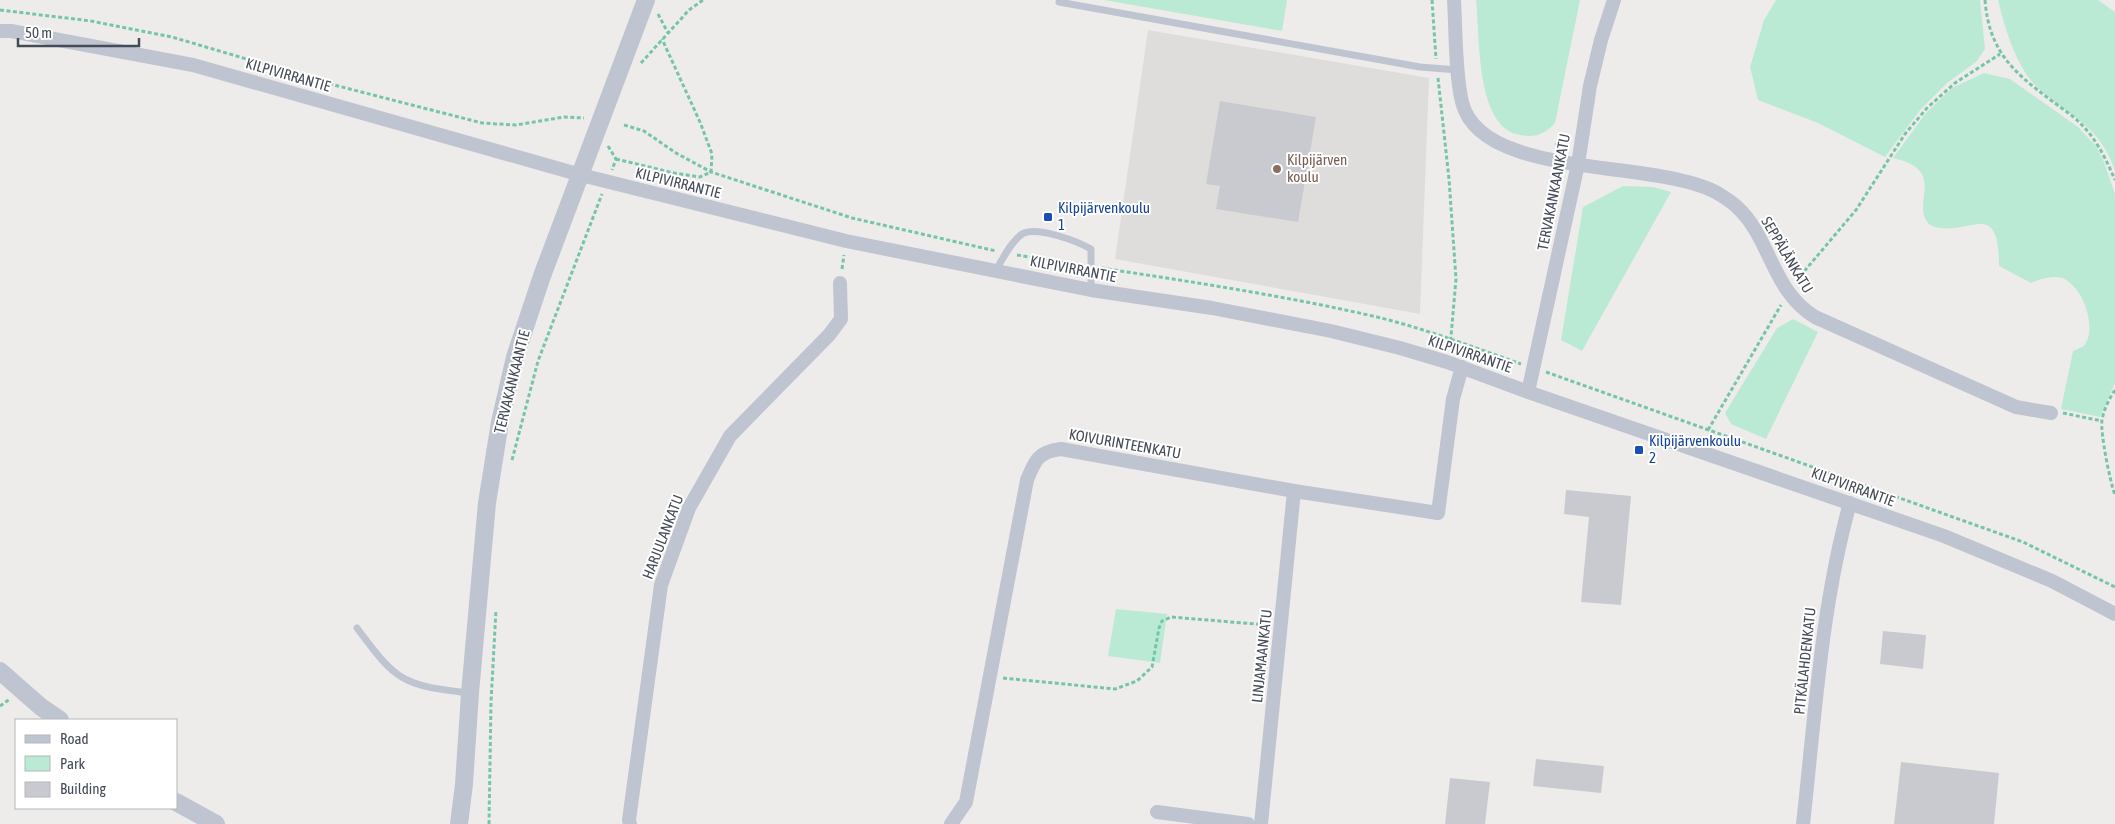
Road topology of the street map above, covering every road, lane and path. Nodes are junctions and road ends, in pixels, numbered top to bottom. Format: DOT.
graph roads {
  1 [pos="704,0"];
  2 [pos="1432,0"];
  3 [pos="1454,0"];
  4 [pos="1614,0"];
  5 [pos="1985,0"];
  6 [pos="1059,2"];
  7 [pos="653,4"];
  8 [pos="0,10"];
  9 [pos="0,31"];
  10 [pos="668,33"];
  11 [pos="662,40"];
  12 [pos="2000,54"];
  13 [pos="1436,69"];
  14 [pos="636,70"];
  15 [pos="1458,70"];
  16 [pos="585,118"];
  17 [pos="624,125"];
  18 [pos="608,138"];
  19 [pos="1568,140"];
  20 [pos="1548,145"];
  21 [pos="616,159"];
  22 [pos="1578,164"];
  23 [pos="711,172"];
  24 [pos="581,175"];
  25 [pos="2115,180"];
  26 [pos="607,182"];
  27 [pos="1006,254"];
  28 [pos="1092,267"];
  29 [pos="996,270"];
  30 [pos="840,283"];
  31 [pos="1091,290"];
  32 [pos="1788,294"];
  33 [pos="1452,340"];
  34 [pos="1447,362"];
  35 [pos="1524,364"];
  36 [pos="1462,367"];
  37 [pos="1552,375"];
  38 [pos="2115,390"];
  39 [pos="1528,392"];
  40 [pos="2051,412"];
  41 [pos="2102,421"];
  42 [pos="1708,430"];
  43 [pos="511,463"];
  44 [pos="1294,491"];
  45 [pos="2115,494"];
  46 [pos="1850,502"];
  47 [pos="2115,588"];
  48 [pos="496,606"];
  49 [pos="2115,614"];
  50 [pos="1281,626"];
  51 [pos="357,628"];
  52 [pos="0,671"];
  53 [pos="990,677"];
  54 [pos="470,693"];
  55 [pos="59,719"];
  56 [pos="464,784"];
  57 [pos="178,803"];
  58 [pos="1157,812"];
  59 [pos="216,824"];
  60 [pos="459,824"];
  61 [pos="469,824"];
  62 [pos="489,824"];
  63 [pos="630,824"];
  64 [pos="951,824"];
  65 [pos="1248,824"];
  66 [pos="1261,824"];
  67 [pos="1803,824"];
  1 -- 10 [label="path"];
  2 -- 13 [label="path"];
  3 -- 15 [label="street, SEPPÄLÄNKATU"];
  4 -- 22 [label="street, TERVAKANKAANKATU"];
  5 -- 12 [label="path"];
  6 -- 13 [label="lane"];
  7 -- 10 [label="path"];
  7 -- 24 [label="street, TERVAKANKAANTIE"];
  8 -- 16 [label="path"];
  9 -- 24 [label="street, KILPIVIRRANTIE"];
  10 -- 11 [label="path"];
  11 -- 14 [label="path"];
  11 -- 23 [label="path"];
  12 -- 25 [label="path"];
  12 -- 32 [label="path"];
  13 -- 15 [label="lane"];
  13 -- 33 [label="path"];
  15 -- 22 [label="street, SEPPÄLÄNKATU"];
  17 -- 23 [label="path"];
  18 -- 21 [label="path"];
  19 -- 20 [label="path"];
  21 -- 23 [label="path"];
  21 -- 26 [label="path"];
  22 -- 32 [label="street, SEPPÄLÄNKATU"];
  22 -- 39 [label="street, TERVAKANKAANKATU"];
  23 -- 27 [label="path"];
  24 -- 26 [label="street, KILPIVIRRANTIE"];
  24 -- 54 [label="street, TERVAKANKAANTIE"];
  26 -- 29 [label="street, KILPIVIRRANTIE"];
  26 -- 43 [label="path"];
  27 -- 28 [label="path"];
  27 -- 28 [label="lane"];
  27 -- 29 [label="lane"];
  28 -- 31 [label="lane"];
  28 -- 33 [label="path"];
  29 -- 31 [label="street, KILPIVIRRANTIE"];
  30 -- 63 [label="street, HARJULANKATU"];
  31 -- 34 [label="street, KILPIVIRRANTIE"];
  32 -- 40 [label="street, SEPPÄLÄNKATU"];
  32 -- 42 [label="path"];
  33 -- 34 [label="path"];
  33 -- 35 [label="path"];
  34 -- 36 [label="street, KILPIVIRRANTIE"];
  36 -- 39 [label="street, KILPIVIRRANTIE"];
  36 -- 44 [label="street, KOIVURINTEENKATU"];
  37 -- 42 [label="path"];
  38 -- 41 [label="path"];
  39 -- 46 [label="street, KILPIVIRRANTIE"];
  40 -- 41 [label="path"];
  41 -- 45 [label="path"];
  42 -- 47 [label="path"];
  44 -- 50 [label="street, LINJAMAANKATU"];
  44 -- 53 [label="street, KOIVURINTEENKATU"];
  46 -- 49 [label="street, KILPIVIRRANTIE"];
  46 -- 67 [label="street, PITKÄLAHDENKATU"];
  48 -- 62 [label="path"];
  50 -- 53 [label="path"];
  50 -- 66 [label="street, LINJAMAANKATU"];
  51 -- 54 [label="lane"];
  52 -- 55 [label="street"];
  53 -- 64 [label="street, KOIVURINTEENKATU"];
  54 -- 56 [label="street, TERVAKANKAANTIE"];
  56 -- 60 [label="street, TERVAKANKAANTIE"];
  56 -- 61 [label="street, TERVAKANKAANTIE"];
  57 -- 59 [label="street"];
  58 -- 65 [label="street"];
}
